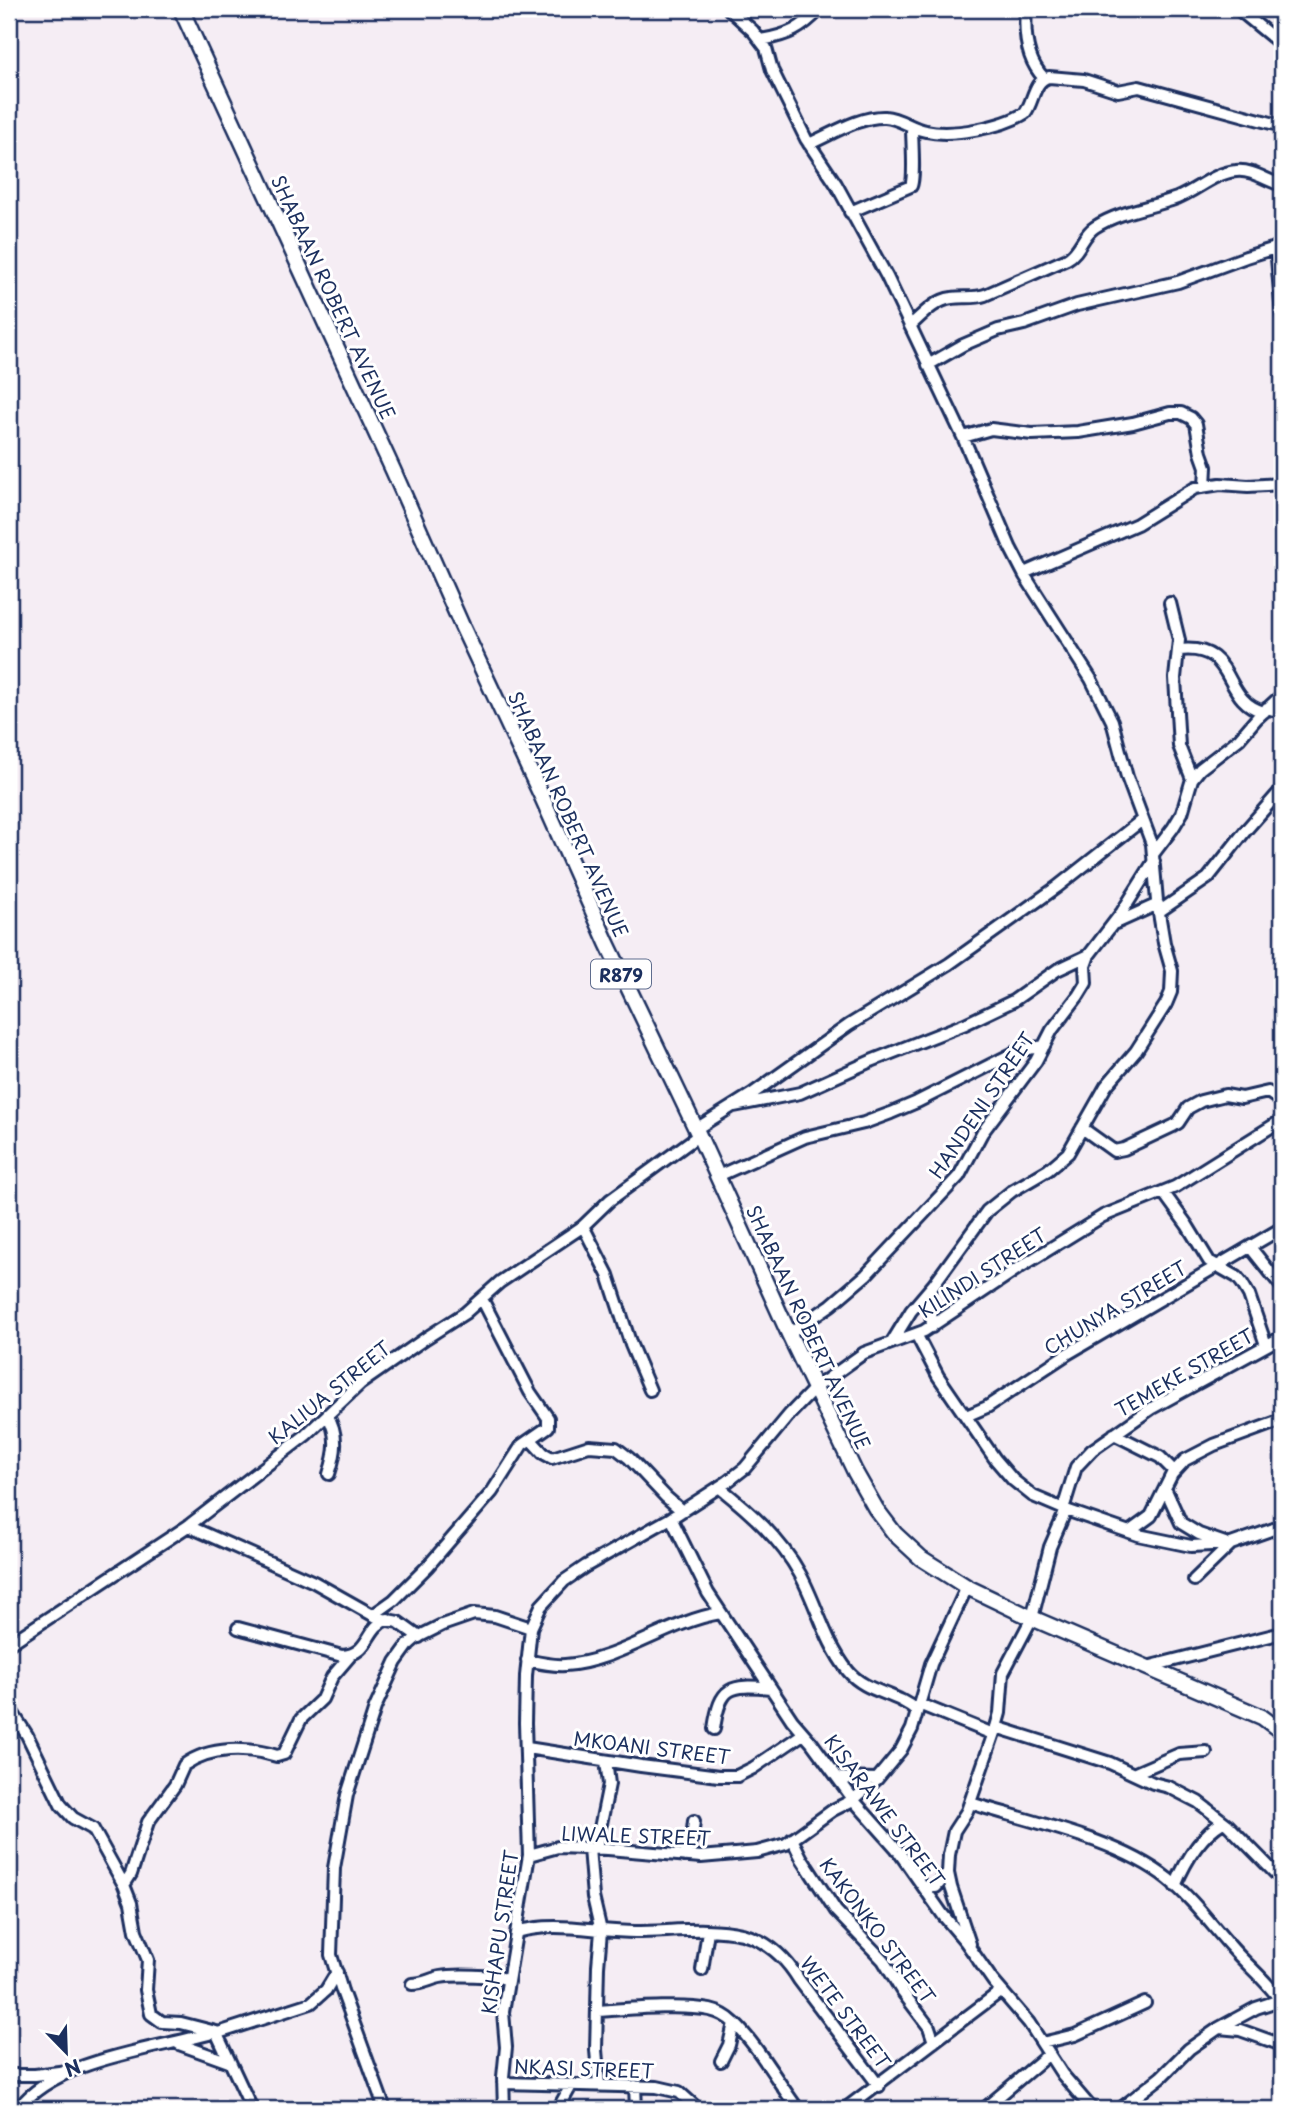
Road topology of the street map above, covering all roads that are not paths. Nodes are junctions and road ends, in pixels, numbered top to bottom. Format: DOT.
graph roads {
  1 [pos="181,9"];
  2 [pos="729,9"];
  3 [pos="820,9"];
  4 [pos="1026,9"];
  5 [pos="1238,9"];
  6 [pos="1281,9"];
  7 [pos="761,40"];
  8 [pos="1277,41"];
  9 [pos="1282,54"];
  10 [pos="1044,78"];
  11 [pos="1282,126"];
  12 [pos="912,128"];
  13 [pos="809,144"];
  14 [pos="1282,185"];
  15 [pos="850,212"];
  16 [pos="1279,247"];
  17 [pos="1282,315"];
  18 [pos="910,326"];
  19 [pos="928,365"];
  20 [pos="964,437"];
  21 [pos="1282,484"];
  22 [pos="1205,485"];
  23 [pos="1024,573"];
  24 [pos="1170,603"];
  25 [pos="1179,650"];
  26 [pos="1282,695"];
  27 [pos="1282,708"];
  28 [pos="1266,710"];
  29 [pos="1192,779"];
  30 [pos="1282,789"];
  31 [pos="1142,820"];
  32 [pos="1154,857"];
  33 [pos="1159,908"];
  34 [pos="1112,925"];
  35 [pos="1089,955"];
  36 [pos="1044,1046"];
  37 [pos="1282,1102"];
  38 [pos="732,1107"];
  39 [pos="1282,1120"];
  40 [pos="1082,1128"];
  41 [pos="698,1132"];
  42 [pos="718,1176"];
  43 [pos="1163,1192"];
  44 [pos="583,1226"];
  45 [pos="1282,1228"];
  46 [pos="1250,1247"];
  47 [pos="1204,1254"];
  48 [pos="1218,1266"];
  49 [pos="1200,1277"];
  50 [pos="1282,1287"];
  51 [pos="926,1294"];
  52 [pos="482,1299"];
  53 [pos="932,1326"];
  54 [pos="789,1334"];
  55 [pos="916,1334"];
  56 [pos="1282,1337"];
  57 [pos="892,1342"];
  58 [pos="1266,1345"];
  59 [pos="816,1388"];
  60 [pos="650,1390"];
  61 [pos="327,1415"];
  62 [pos="966,1416"];
  63 [pos="1282,1420"];
  64 [pos="1114,1434"];
  65 [pos="531,1440"];
  66 [pos="1174,1471"];
  67 [pos="329,1474"];
  68 [pos="719,1487"];
  69 [pos="1166,1488"];
  70 [pos="1064,1509"];
  71 [pos="682,1511"];
  72 [pos="671,1518"];
  73 [pos="188,1526"];
  74 [pos="1282,1526"];
  75 [pos="1129,1532"];
  76 [pos="1229,1544"];
  77 [pos="1194,1580"];
  78 [pos="967,1587"];
  79 [pos="720,1613"];
  80 [pos="373,1615"];
  81 [pos="1032,1618"];
  82 [pos="388,1619"];
  83 [pos="238,1628"];
  84 [pos="531,1628"];
  85 [pos="1282,1633"];
  86 [pos="419,1637"];
  87 [pos="9,1644"];
  88 [pos="350,1656"];
  89 [pos="527,1660"];
  90 [pos="1147,1667"];
  91 [pos="771,1688"];
  92 [pos="9,1707"];
  93 [pos="918,1707"];
  94 [pos="714,1729"];
  95 [pos="995,1731"];
  96 [pos="1282,1732"];
  97 [pos="803,1734"];
  98 [pos="1206,1752"];
  99 [pos="527,1753"];
  100 [pos="606,1761"];
  101 [pos="1135,1773"];
  102 [pos="838,1778"];
  103 [pos="877,1779"];
  104 [pos="853,1800"];
  105 [pos="970,1802"];
  106 [pos="694,1821"];
  107 [pos="1223,1822"];
  108 [pos="792,1839"];
  109 [pos="593,1848"];
  110 [pos="529,1855"];
  111 [pos="685,1856"];
  112 [pos="1186,1864"];
  113 [pos="948,1873"];
  114 [pos="1162,1875"];
  115 [pos="1282,1880"];
  116 [pos="124,1885"];
  117 [pos="1175,1886"];
  118 [pos="924,1887"];
  119 [pos="601,1931"];
  120 [pos="708,1931"];
  121 [pos="517,1932"];
  122 [pos="972,1950"];
  123 [pos="702,1970"];
  124 [pos="337,1972"];
  125 [pos="508,1979"];
  126 [pos="412,1984"];
  127 [pos="1001,1991"];
  128 [pos="1145,2003"];
  129 [pos="1281,2003"];
  130 [pos="597,2011"];
  131 [pos="734,2022"];
  132 [pos="1219,2028"];
  133 [pos="217,2032"];
  134 [pos="934,2042"];
  135 [pos="178,2043"];
  136 [pos="1042,2043"];
  137 [pos="1282,2045"];
  138 [pos="1049,2054"];
  139 [pos="721,2060"];
  140 [pos="229,2062"];
  141 [pos="77,2069"];
  142 [pos="11,2074"];
  143 [pos="503,2083"];
  144 [pos="572,2084"];
  145 [pos="599,2084"];
  146 [pos="879,2085"];
  147 [pos="635,2086"];
  148 [pos="988,2108"];
  149 [pos="18,2109"];
  150 [pos="251,2109"];
  151 [pos="385,2109"];
  152 [pos="504,2109"];
  153 [pos="558,2109"];
  154 [pos="636,2109"];
  155 [pos="698,2109"];
  156 [pos="798,2109"];
  157 [pos="845,2109"];
  158 [pos="1092,2109"];
  159 [pos="1120,2109"];
  1 -- 41 [label="main road, SHABAAN ROBERT AVENUE / R879"];
  2 -- 7 [label="street"];
  3 -- 7 [label="street"];
  4 -- 10 [label="street"];
  5 -- 8 [label="street"];
  6 -- 8 [label="street"];
  7 -- 13 [label="street"];
  8 -- 9 [label="street"];
  10 -- 11 [label="street"];
  10 -- 12 [label="street"];
  12 -- 13 [label="street"];
  12 -- 15 [label="street"];
  13 -- 15 [label="street"];
  14 -- 18 [label="street"];
  15 -- 18 [label="street"];
  16 -- 17 [label="street"];
  16 -- 19 [label="street"];
  18 -- 19 [label="street"];
  19 -- 20 [label="street"];
  20 -- 22 [label="street"];
  20 -- 23 [label="street"];
  21 -- 22 [label="street"];
  22 -- 23 [label="street"];
  23 -- 31 [label="street"];
  24 -- 25 [label="street"];
  25 -- 28 [label="street"];
  25 -- 29 [label="street"];
  26 -- 28 [label="street"];
  27 -- 28 [label="street"];
  28 -- 29 [label="street"];
  29 -- 32 [label="street, HANDENI STREET"];
  30 -- 33 [label="street"];
  31 -- 32 [label="street"];
  31 -- 38 [label="street, KALIUA STREET"];
  32 -- 33 [label="street"];
  32 -- 34 [label="street, HANDENI STREET"];
  33 -- 34 [label="street"];
  33 -- 40 [label="street"];
  34 -- 35 [label="street, HANDENI STREET"];
  35 -- 36 [label="street, HANDENI STREET"];
  35 -- 38 [label="street"];
  36 -- 42 [label="street"];
  36 -- 54 [label="street, HANDENI STREET"];
  37 -- 40 [label="street"];
  38 -- 41 [label="street, KALIUA STREET"];
  39 -- 43 [label="street, KILINDI STREET"];
  40 -- 51 [label="street"];
  41 -- 42 [label="main road, SHABAAN ROBERT AVENUE / R879"];
  41 -- 44 [label="street, KALIUA STREET"];
  42 -- 54 [label="main road, SHABAAN ROBERT AVENUE / R879"];
  43 -- 47 [label="street"];
  43 -- 53 [label="street, KILINDI STREET"];
  44 -- 52 [label="street, KALIUA STREET"];
  44 -- 60 [label="street"];
  45 -- 46 [label="street, CHUNYA STREET"];
  46 -- 48 [label="street, CHUNYA STREET"];
  46 -- 50 [label="street"];
  47 -- 48 [label="street"];
  47 -- 49 [label="street"];
  48 -- 49 [label="street, CHUNYA STREET"];
  48 -- 58 [label="street"];
  49 -- 62 [label="street, CHUNYA STREET"];
  51 -- 53 [label="street"];
  51 -- 57 [label="street"];
  52 -- 61 [label="street, KALIUA STREET"];
  52 -- 65 [label="street"];
  53 -- 55 [label="street, KILINDI STREET"];
  54 -- 59 [label="main road, SHABAAN ROBERT AVENUE / R879"];
  55 -- 57 [label="street, KILINDI STREET"];
  55 -- 62 [label="street"];
  56 -- 58 [label="street, TEMEKE STREET"];
  57 -- 59 [label="street, KILINDI STREET"];
  58 -- 64 [label="street, TEMEKE STREET"];
  59 -- 68 [label="street, KILINDI STREET"];
  59 -- 78 [label="main road, SHABAAN ROBERT AVENUE / R879"];
  61 -- 67 [label="street"];
  61 -- 73 [label="street, KALIUA STREET"];
  62 -- 70 [label="street"];
  63 -- 66 [label="street"];
  64 -- 66 [label="street"];
  64 -- 70 [label="street, TEMEKE STREET"];
  65 -- 71 [label="street"];
  65 -- 80 [label="street"];
  66 -- 69 [label="street"];
  68 -- 71 [label="street, KILINDI STREET"];
  68 -- 93 [label="street"];
  69 -- 75 [label="street"];
  69 -- 76 [label="street"];
  70 -- 75 [label="street"];
  70 -- 81 [label="street, TEMEKE STREET"];
  71 -- 72 [label="street, KILINDI STREET"];
  72 -- 79 [label="street, KISARAWE STREET"];
  72 -- 84 [label="street, KILINDI STREET"];
  73 -- 80 [label="street"];
  73 -- 87 [label="street, KALIUA STREET"];
  74 -- 76 [label="street"];
  75 -- 76 [label="street"];
  76 -- 77 [label="street"];
  78 -- 81 [label="main road, SHABAAN ROBERT AVENUE / R879"];
  78 -- 93 [label="street"];
  79 -- 89 [label="street"];
  79 -- 91 [label="street, KISARAWE STREET"];
  80 -- 82 [label="street"];
  81 -- 90 [label="main road, SHABAAN ROBERT AVENUE / R879"];
  81 -- 95 [label="street, TEMEKE STREET"];
  82 -- 86 [label="street"];
  82 -- 88 [label="street"];
  83 -- 88 [label="street"];
  84 -- 86 [label="street"];
  84 -- 89 [label="street, KILINDI STREET"];
  85 -- 90 [label="street"];
  86 -- 124 [label="street"];
  88 -- 116 [label="street"];
  89 -- 99 [label="street, KILINDI STREET"];
  90 -- 96 [label="main road, SHABAAN ROBERT AVENUE / R879"];
  91 -- 94 [label="street"];
  91 -- 97 [label="street, KISARAWE STREET"];
  92 -- 116 [label="street"];
  93 -- 95 [label="street"];
  93 -- 103 [label="street"];
  95 -- 101 [label="street"];
  95 -- 105 [label="street, TEMEKE STREET"];
  97 -- 100 [label="street, MKOANI STREET"];
  97 -- 102 [label="street, KISARAWE STREET"];
  98 -- 101 [label="street"];
  99 -- 100 [label="street, MKOANI STREET"];
  99 -- 110 [label="street, KISHAPU STREET"];
  100 -- 109 [label="street"];
  101 -- 107 [label="street"];
  102 -- 103 [label="street"];
  102 -- 104 [label="street, KISARAWE STREET"];
  103 -- 104 [label="street, LIWALE STREET"];
  104 -- 108 [label="street, LIWALE STREET"];
  104 -- 118 [label="street, KISARAWE STREET"];
  105 -- 113 [label="street, TEMEKE STREET"];
  105 -- 114 [label="street"];
  106 -- 111 [label="street"];
  107 -- 112 [label="street"];
  107 -- 115 [label="street"];
  108 -- 111 [label="street, LIWALE STREET"];
  108 -- 134 [label="street, KAKONKO STREET"];
  109 -- 110 [label="street, LIWALE STREET"];
  109 -- 111 [label="street, LIWALE STREET"];
  109 -- 119 [label="street"];
  110 -- 121 [label="street, KISHAPU STREET"];
  112 -- 114 [label="street"];
  112 -- 117 [label="street"];
  113 -- 118 [label="street"];
  113 -- 122 [label="street"];
  114 -- 117 [label="street"];
  116 -- 133 [label="street"];
  117 -- 129 [label="street"];
  118 -- 122 [label="street, KISARAWE STREET"];
  119 -- 120 [label="street, WETE STREET"];
  119 -- 121 [label="street, WETE STREET"];
  119 -- 130 [label="street"];
  120 -- 123 [label="street"];
  120 -- 146 [label="street, WETE STREET"];
  121 -- 125 [label="street, KISHAPU STREET"];
  122 -- 127 [label="street, KISARAWE STREET"];
  124 -- 133 [label="street"];
  124 -- 151 [label="street"];
  125 -- 126 [label="street"];
  125 -- 143 [label="street, KISHAPU STREET"];
  127 -- 134 [label="street"];
  127 -- 136 [label="street, KISARAWE STREET"];
  128 -- 136 [label="street"];
  129 -- 132 [label="street"];
  130 -- 131 [label="street"];
  130 -- 145 [label="street"];
  131 -- 139 [label="street"];
  131 -- 156 [label="street"];
  132 -- 137 [label="street"];
  132 -- 159 [label="street"];
  133 -- 135 [label="street"];
  133 -- 140 [label="street"];
  134 -- 146 [label="street"];
  135 -- 140 [label="street"];
  135 -- 141 [label="street"];
  136 -- 138 [label="street, KISARAWE STREET"];
  138 -- 148 [label="street"];
  138 -- 158 [label="street, KISARAWE STREET"];
  140 -- 150 [label="street"];
  141 -- 142 [label="street"];
  141 -- 149 [label="street"];
  143 -- 144 [label="street, NKASI STREET"];
  143 -- 152 [label="street, KISHAPU STREET"];
  144 -- 145 [label="street, NKASI STREET"];
  144 -- 153 [label="street"];
  145 -- 147 [label="street, NKASI STREET"];
  146 -- 157 [label="street"];
  147 -- 154 [label="street"];
  147 -- 155 [label="street, NKASI STREET"];
}
